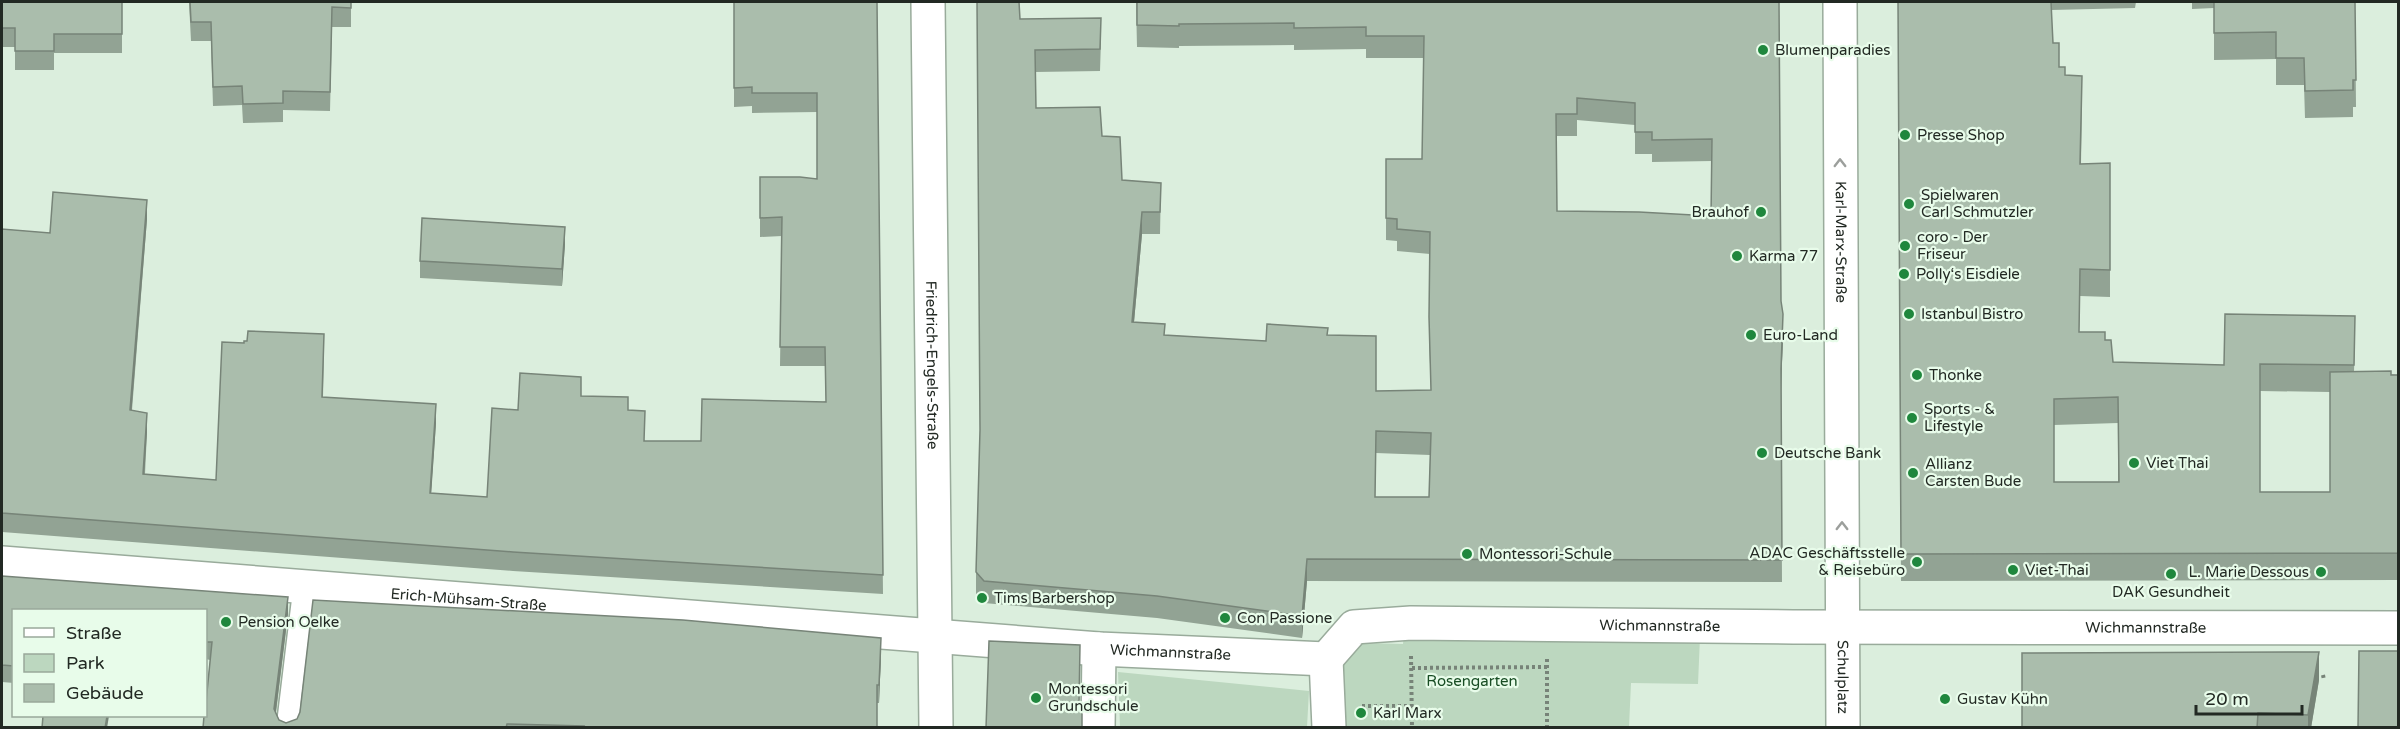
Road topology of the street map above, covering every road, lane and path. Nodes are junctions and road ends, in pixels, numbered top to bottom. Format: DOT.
graph roads {
  1 [pos="928,2"];
  2 [pos="1840,2"];
  3 [pos="2,563"];
  4 [pos="304,587"];
  5 [pos="1411,623"];
  6 [pos="1548,625"];
  7 [pos="1842,627"];
  8 [pos="2398,628"];
  9 [pos="935,635"];
  10 [pos="1099,649"];
  11 [pos="1326,659"];
  12 [pos="1547,667"];
  13 [pos="1412,668"];
  14 [pos="1412,706"];
  15 [pos="1329,716"];
  16 [pos="287,728"];
  17 [pos="936,728"];
  18 [pos="1098,728"];
  19 [pos="1412,728"];
  20 [pos="1547,728"];
  21 [pos="1843,728"];
  1 -- 9 [label="street, Friedrich-Engels-Straße"];
  7 -- 2 [label="street, Karl-Marx-Straße, one-way"];
  3 -- 4 [label="street, Erich-Mühsam-Straße"];
  4 -- 9 [label="street, Erich-Mühsam-Straße"];
  4 -- 16 [label="lane"];
  5 -- 6 [label="street, Wichmannstraße"];
  5 -- 11 [label="street, Wichmannstraße"];
  5 -- 13 [label="path"];
  6 -- 7 [label="street, Wichmannstraße"];
  6 -- 12 [label="path"];
  7 -- 8 [label="street, Wichmannstraße"];
  7 -- 21 [label="street, Schulplatz"];
  9 -- 10 [label="street, Wichmannstraße"];
  9 -- 17 [label="street, Friedrich-Engels-Straße"];
  10 -- 11 [label="street, Wichmannstraße"];
  10 -- 18 [label="street"];
  11 -- 15 [label="street"];
  12 -- 13 [label="path"];
  12 -- 20 [label="path"];
  13 -- 14 [label="path"];
  14 -- 15 [label="path"];
  14 -- 19 [label="path"];
}
